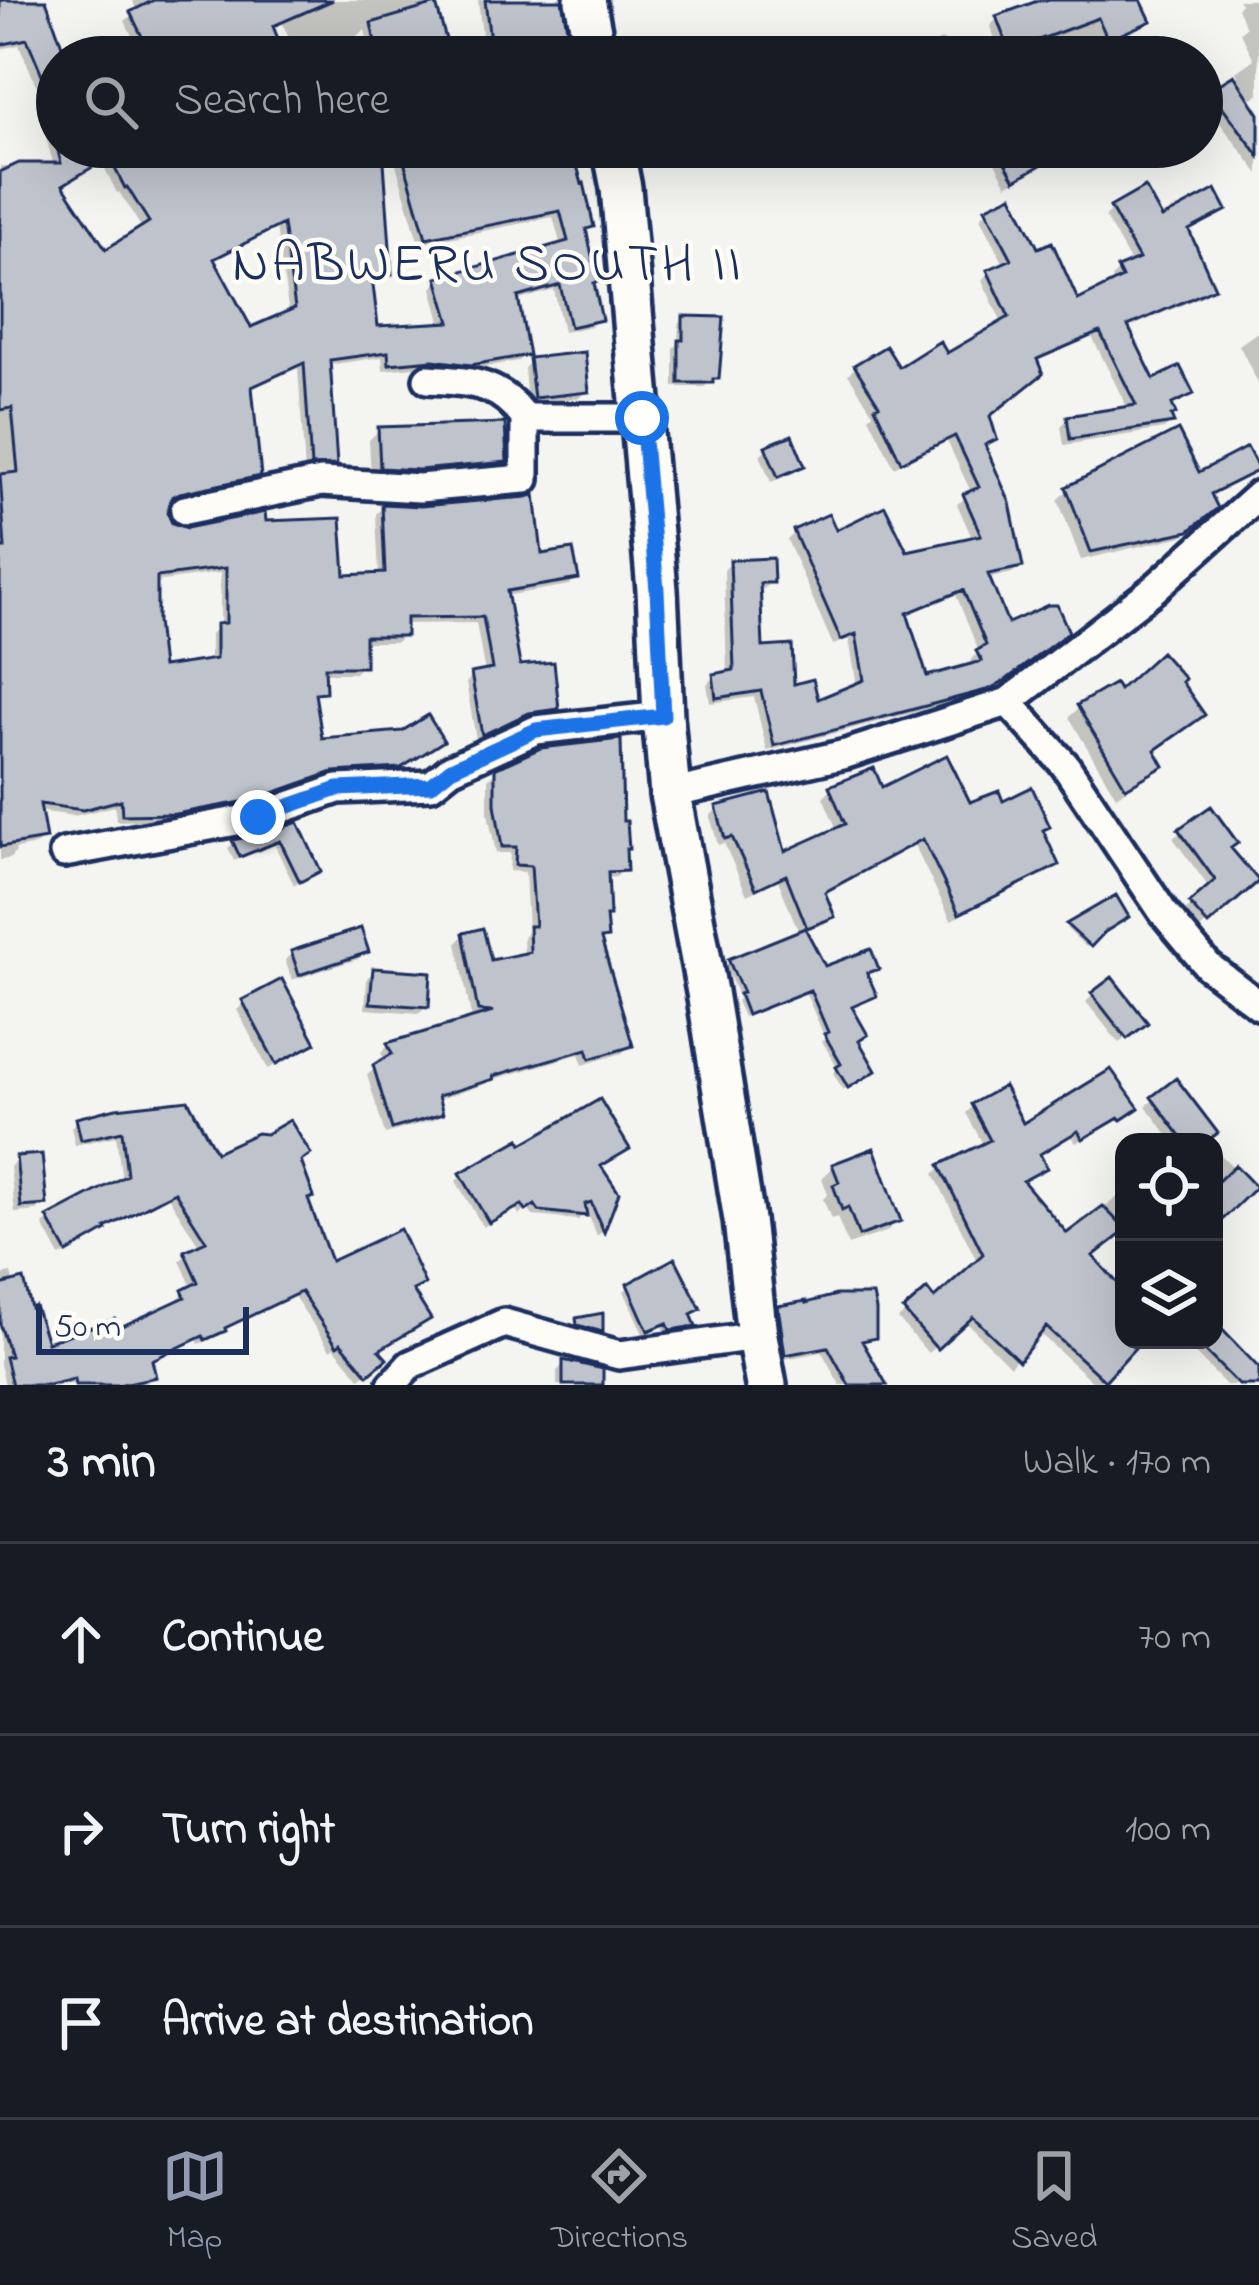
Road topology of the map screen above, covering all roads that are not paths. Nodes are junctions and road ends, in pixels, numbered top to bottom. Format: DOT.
graph roads {
  1 [pos="585,0"];
  2 [pos="592,36"];
  3 [pos="618,168"];
  4 [pos="428,379"];
  5 [pos="525,418"];
  6 [pos="642,418"];
  7 [pos="1259,495"];
  8 [pos="185,510"];
  9 [pos="1008,702"];
  10 [pos="663,716"];
  11 [pos="670,794"];
  12 [pos="64,853"];
  13 [pos="1259,1005"];
  14 [pos="758,1336"];
  15 [pos="392,1385"];
  16 [pos="766,1385"];
  1 -- 2 [label="street"];
  3 -- 6 [label="street"];
  4 -- 5 [label="street"];
  5 -- 6 [label="street"];
  5 -- 8 [label="street"];
  6 -- 10 [label="street"];
  7 -- 9 [label="street"];
  9 -- 11 [label="street"];
  9 -- 13 [label="street"];
  10 -- 11 [label="street"];
  10 -- 12 [label="street"];
  11 -- 14 [label="street"];
  14 -- 15 [label="street"];
  14 -- 16 [label="street"];
}
